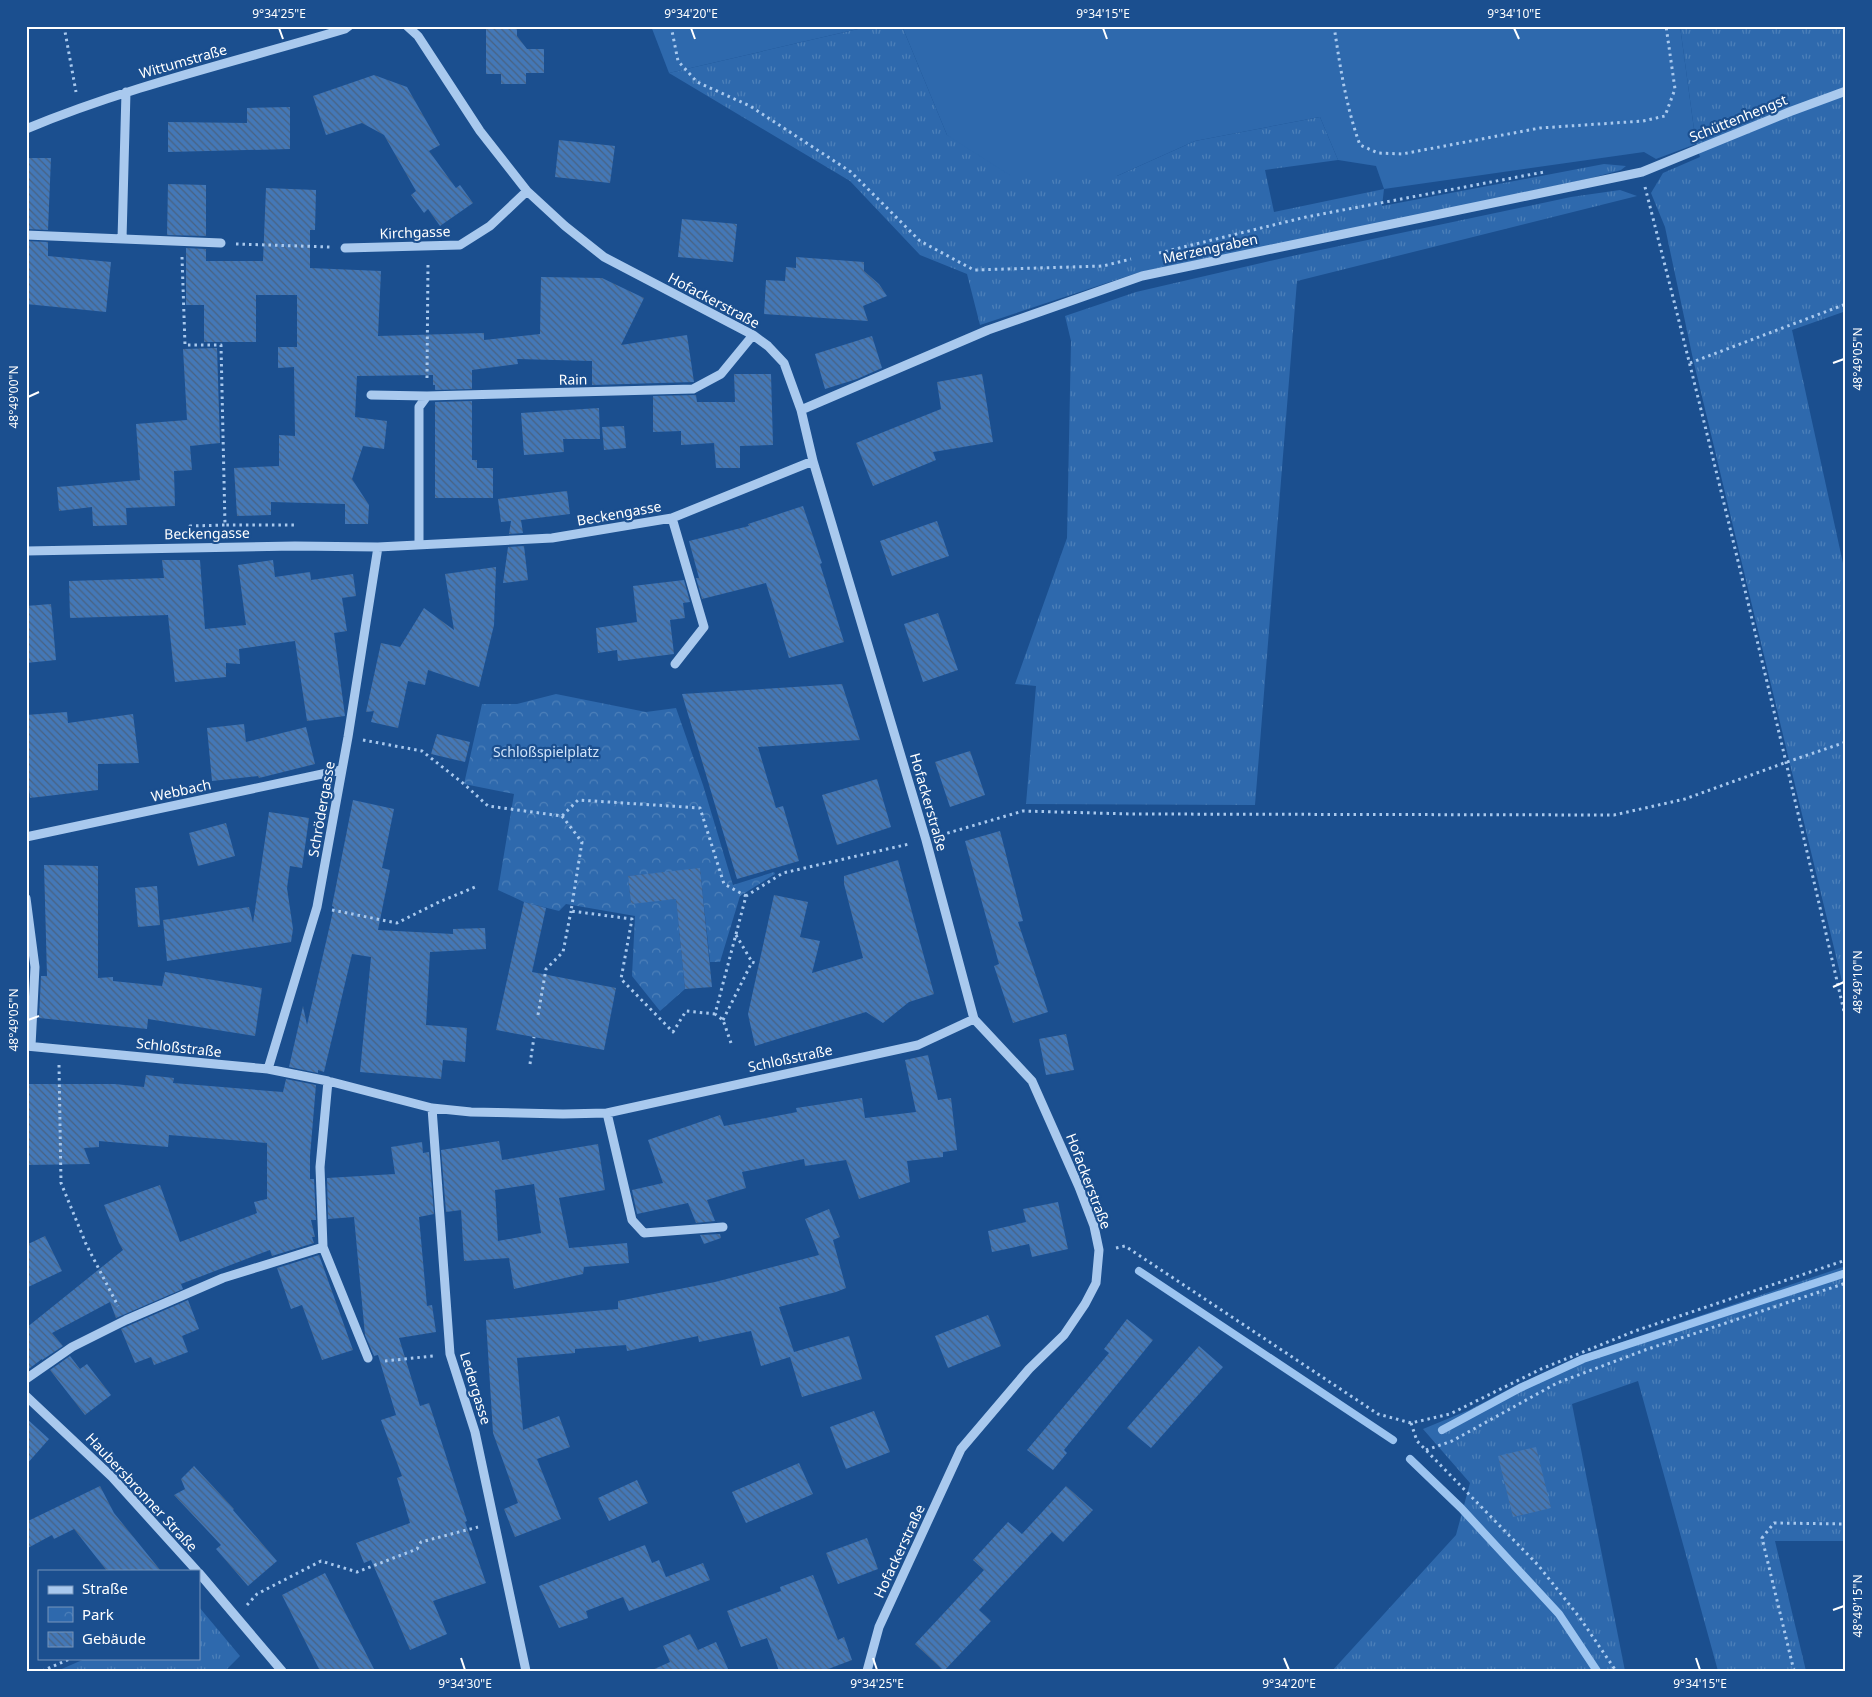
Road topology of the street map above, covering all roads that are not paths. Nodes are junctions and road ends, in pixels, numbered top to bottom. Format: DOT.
graph roads {
  1 [pos="349,26"];
  2 [pos="407,26"];
  3 [pos="1846,91"];
  4 [pos="126,92"];
  5 [pos="26,129"];
  6 [pos="1642,172"];
  7 [pos="527,191"];
  8 [pos="26,236"];
  9 [pos="122,239"];
  10 [pos="220,244"];
  11 [pos="345,248"];
  12 [pos="753,335"];
  13 [pos="371,395"];
  14 [pos="427,396"];
  15 [pos="802,410"];
  16 [pos="813,461"];
  17 [pos="672,518"];
  18 [pos="419,545"];
  19 [pos="378,548"];
  20 [pos="26,551"];
  21 [pos="675,664"];
  22 [pos="342,770"];
  23 [pos="26,838"];
  24 [pos="26,898"];
  25 [pos="974,1019"];
  26 [pos="29,1046"];
  27 [pos="268,1069"];
  28 [pos="328,1081"];
  29 [pos="432,1108"];
  30 [pos="607,1113"];
  31 [pos="723,1227"];
  32 [pos="322,1247"];
  33 [pos="368,1358"];
  34 [pos="26,1379"];
  35 [pos="26,1396"];
  36 [pos="194,1570"];
  37 [pos="200,1577"];
  38 [pos="282,1671"];
  39 [pos="526,1671"];
  40 [pos="867,1671"];
  1 -- 4 [label="street, Wittumstraße"];
  2 -- 7 [label="street, Hofackerstraße"];
  3 -- 6 [label="street, Schüttenhengst"];
  4 -- 5 [label="street, Wittumstraße"];
  4 -- 9 [label="street"];
  6 -- 15 [label="street, Merzengraben"];
  7 -- 11 [label="street, Kirchgasse"];
  7 -- 12 [label="street, Hofackerstraße"];
  8 -- 9 [label="street"];
  9 -- 10 [label="street"];
  12 -- 14 [label="street, Rain"];
  12 -- 15 [label="street, Hofackerstraße"];
  13 -- 14 [label="street, Rain"];
  14 -- 18 [label="street"];
  15 -- 16 [label="street, Hofackerstraße"];
  16 -- 17 [label="street, Beckengasse"];
  16 -- 25 [label="street, Hofackerstraße"];
  17 -- 18 [label="street, Beckengasse"];
  17 -- 21 [label="street"];
  18 -- 19 [label="street, Beckengasse"];
  19 -- 20 [label="street, Beckengasse"];
  19 -- 22 [label="street, Schrödergasse"];
  22 -- 23 [label="street, Webbach"];
  22 -- 27 [label="street, Schrödergasse"];
  24 -- 26 [label="street"];
  25 -- 30 [label="street, Schloßstraße"];
  25 -- 40 [label="street, Hofackerstraße"];
  26 -- 27 [label="street, Schloßstraße"];
  27 -- 28 [label="street, Schloßstraße"];
  28 -- 29 [label="street, Schloßstraße"];
  28 -- 32 [label="street"];
  29 -- 30 [label="street, Schloßstraße"];
  29 -- 39 [label="street, Ledergasse"];
  30 -- 31 [label="street"];
  32 -- 33 [label="street"];
  32 -- 34 [label="street"];
  35 -- 36 [label="street, Haubersbronner Straße"];
  37 -- 38 [label="street, Haubersbronner Straße"];
}
